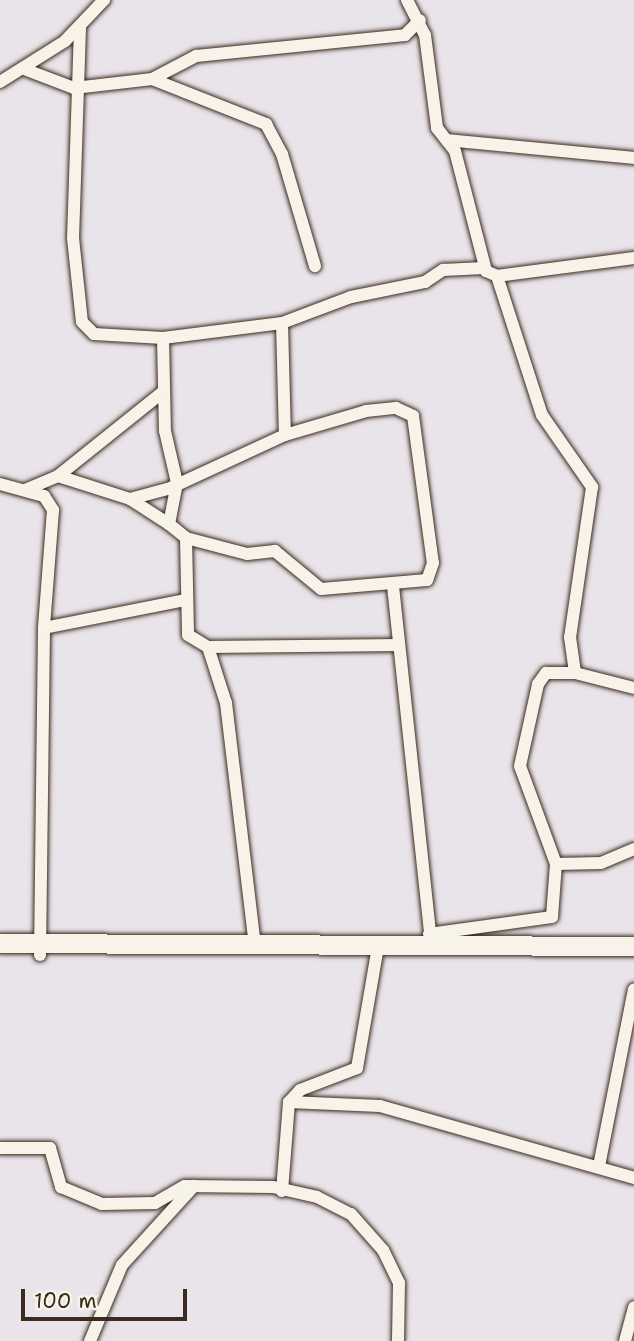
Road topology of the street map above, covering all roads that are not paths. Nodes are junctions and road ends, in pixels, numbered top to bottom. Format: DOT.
graph roads {
  1 [pos="104,0"];
  2 [pos="424,0"];
  3 [pos="414,10"];
  4 [pos="80,28"];
  5 [pos="24,69"];
  6 [pos="152,79"];
  7 [pos="0,82"];
  8 [pos="74,88"];
  9 [pos="447,140"];
  10 [pos="634,158"];
  11 [pos="634,258"];
  12 [pos="315,267"];
  13 [pos="484,268"];
  14 [pos="497,276"];
  15 [pos="282,323"];
  16 [pos="163,338"];
  17 [pos="163,393"];
  18 [pos="285,435"];
  19 [pos="58,476"];
  20 [pos="177,483"];
  21 [pos="0,484"];
  22 [pos="25,490"];
  23 [pos="130,499"];
  24 [pos="169,524"];
  25 [pos="186,538"];
  26 [pos="393,586"];
  27 [pos="187,600"];
  28 [pos="44,628"];
  29 [pos="399,645"];
  30 [pos="208,646"];
  31 [pos="575,673"];
  32 [pos="634,688"];
  33 [pos="634,849"];
  34 [pos="556,864"];
  35 [pos="430,940"];
  36 [pos="0,943"];
  37 [pos="634,946"];
  38 [pos="255,947"];
  39 [pos="378,947"];
  40 [pos="38,949"];
  41 [pos="0,955"];
  42 [pos="634,989"];
  43 [pos="289,1102"];
  44 [pos="0,1148"];
  45 [pos="599,1166"];
  46 [pos="634,1178"];
  47 [pos="194,1186"];
  48 [pos="282,1191"];
  49 [pos="634,1307"];
  50 [pos="90,1341"];
  51 [pos="398,1341"];
  52 [pos="625,1341"];
  1 -- 4 [label="street"];
  2 -- 3 [label="street"];
  3 -- 6 [label="street"];
  3 -- 9 [label="street"];
  4 -- 5 [label="street"];
  4 -- 8 [label="street"];
  5 -- 7 [label="street"];
  5 -- 8 [label="street"];
  6 -- 8 [label="street"];
  6 -- 12 [label="street"];
  8 -- 16 [label="street"];
  9 -- 10 [label="street"];
  9 -- 13 [label="street"];
  11 -- 14 [label="street"];
  13 -- 14 [label="street"];
  13 -- 15 [label="street"];
  14 -- 31 [label="street"];
  15 -- 16 [label="street"];
  15 -- 18 [label="street"];
  16 -- 17 [label="street"];
  17 -- 19 [label="street"];
  17 -- 20 [label="street"];
  18 -- 20 [label="street"];
  18 -- 26 [label="street"];
  19 -- 22 [label="street"];
  19 -- 23 [label="street"];
  20 -- 23 [label="street"];
  20 -- 24 [label="street"];
  21 -- 22 [label="street"];
  22 -- 28 [label="street"];
  23 -- 24 [label="street"];
  24 -- 25 [label="street"];
  25 -- 26 [label="street"];
  25 -- 27 [label="street"];
  26 -- 29 [label="street"];
  27 -- 28 [label="street"];
  27 -- 30 [label="street"];
  28 -- 40 [label="street"];
  29 -- 30 [label="street"];
  29 -- 35 [label="street"];
  30 -- 38 [label="street"];
  31 -- 32 [label="street"];
  31 -- 34 [label="street"];
  33 -- 34 [label="street"];
  34 -- 35 [label="street"];
  35 -- 37 [label="street"];
  35 -- 39 [label="street"];
  36 -- 40 [label="street"];
  38 -- 39 [label="street"];
  38 -- 40 [label="street"];
  39 -- 43 [label="street"];
  40 -- 41 [label="street"];
  42 -- 45 [label="street"];
  43 -- 45 [label="street"];
  43 -- 48 [label="street"];
  44 -- 47 [label="street"];
  45 -- 46 [label="street"];
  47 -- 48 [label="street"];
  47 -- 50 [label="street"];
  48 -- 51 [label="street"];
  49 -- 52 [label="street"];
}
